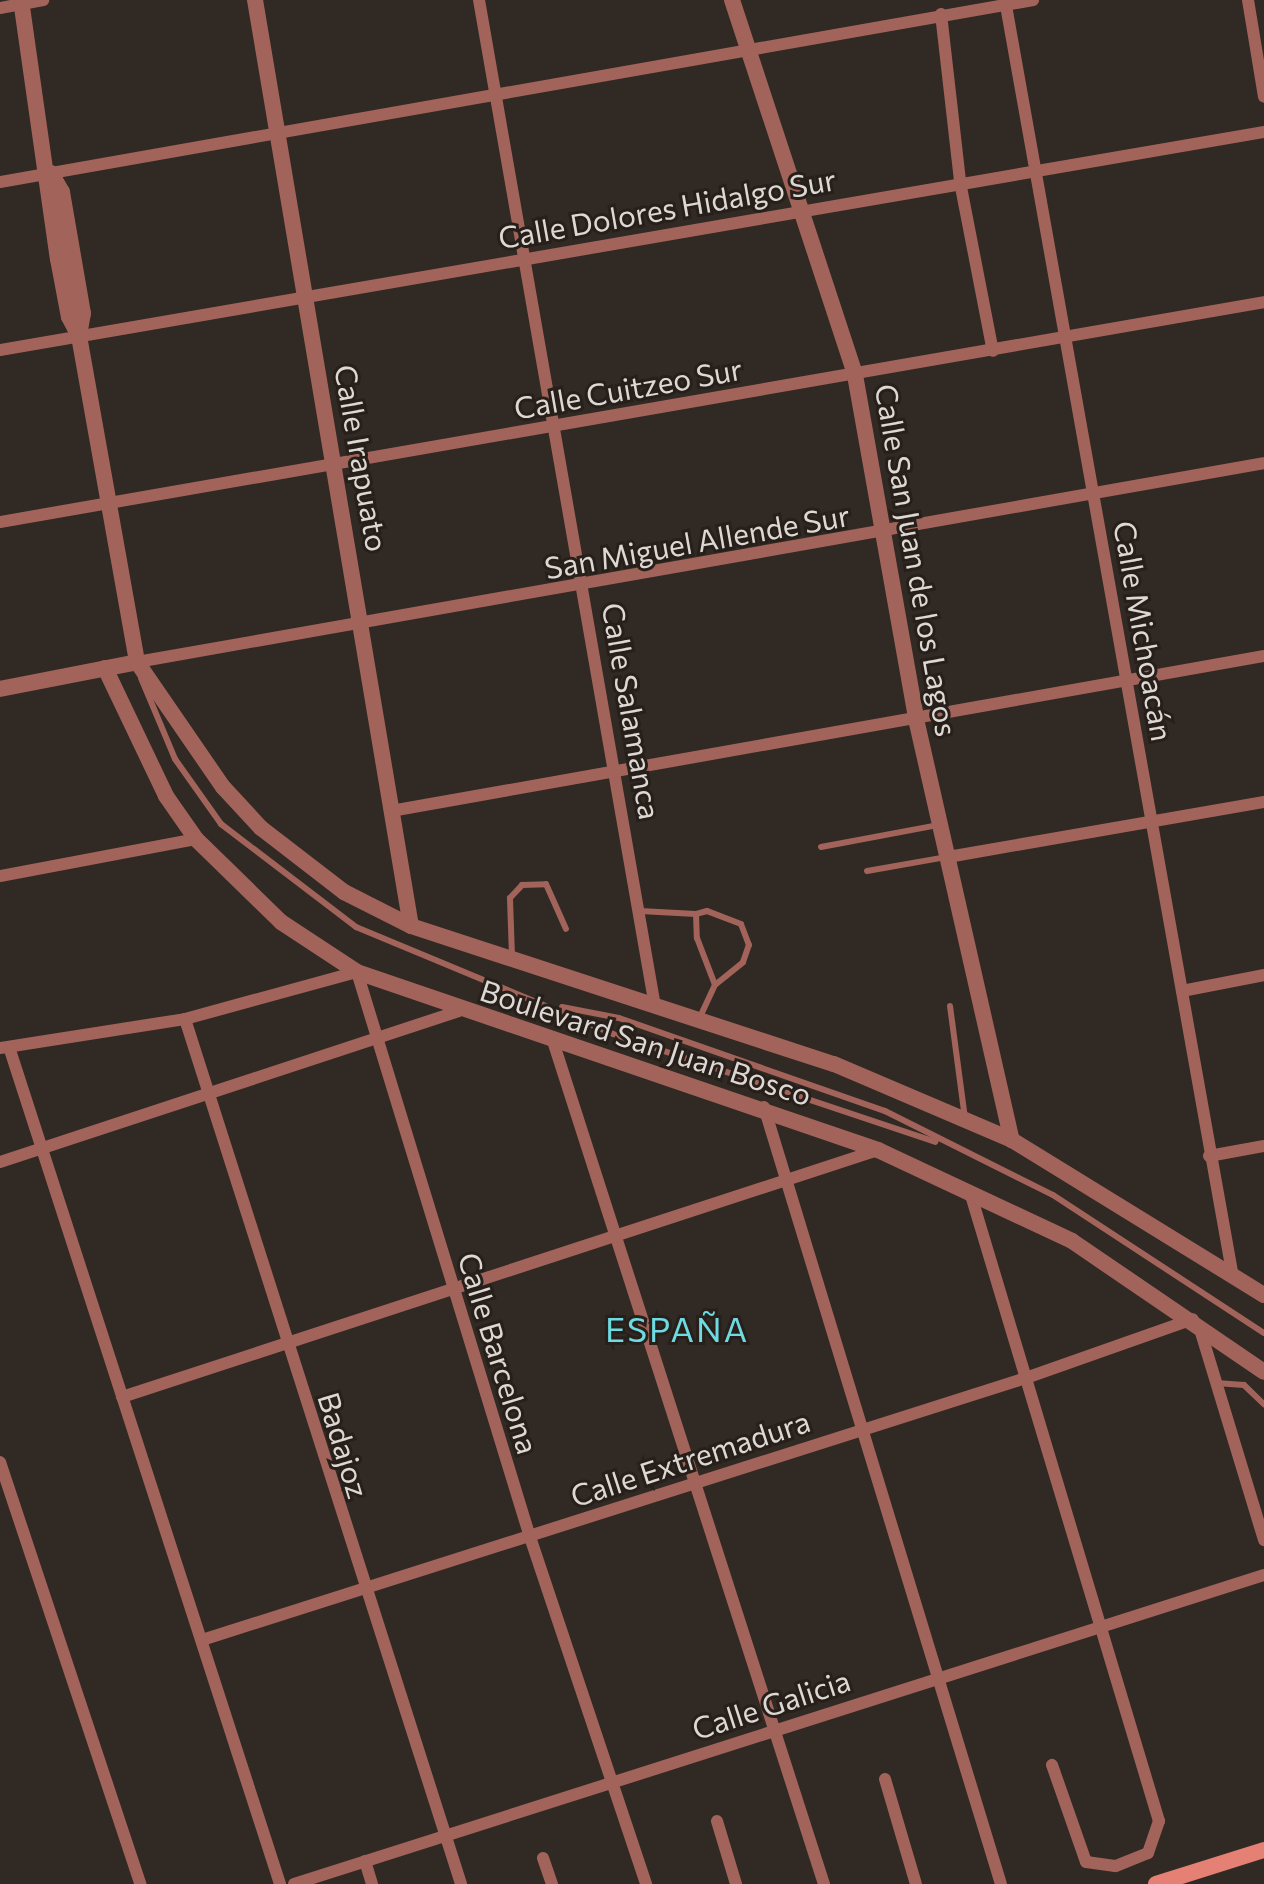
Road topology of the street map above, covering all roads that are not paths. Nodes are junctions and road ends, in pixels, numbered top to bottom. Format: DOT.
graph roads {
  1 [pos="43,0"];
  2 [pos="255,0"];
  3 [pos="479,0"];
  4 [pos="732,0"];
  5 [pos="1033,0"];
  6 [pos="1248,0"];
  7 [pos="22,2"];
  8 [pos="1006,2"];
  9 [pos="0,8"];
  10 [pos="941,14"];
  11 [pos="748,51"];
  12 [pos="495,93"];
  13 [pos="1264,97"];
  14 [pos="1264,132"];
  15 [pos="280,135"];
  16 [pos="1034,172"];
  17 [pos="51,173"];
  18 [pos="0,182"];
  19 [pos="960,182"];
  20 [pos="804,211"];
  21 [pos="523,261"];
  22 [pos="305,295"];
  23 [pos="1264,302"];
  24 [pos="79,336"];
  25 [pos="1067,337"];
  26 [pos="0,350"];
  27 [pos="993,351"];
  28 [pos="855,375"];
  29 [pos="553,427"];
  30 [pos="336,462"];
  31 [pos="1264,463"];
  32 [pos="1093,494"];
  33 [pos="111,502"];
  34 [pos="0,522"];
  35 [pos="882,535"];
  36 [pos="584,587"];
  37 [pos="361,625"];
  38 [pos="1264,656"];
  39 [pos="137,662"];
  40 [pos="105,668"];
  41 [pos="1126,680"];
  42 [pos="0,689"];
  43 [pos="916,719"];
  44 [pos="616,769"];
  45 [pos="1264,802"];
  46 [pos="391,811"];
  47 [pos="1151,819"];
  48 [pos="940,825"];
  49 [pos="196,839"];
  50 [pos="821,847"];
  51 [pos="948,857"];
  52 [pos="867,871"];
  53 [pos="0,876"];
  54 [pos="639,911"];
  55 [pos="696,914"];
  56 [pos="411,926"];
  57 [pos="566,929"];
  58 [pos="512,960"];
  59 [pos="357,972"];
  60 [pos="1264,975"];
  61 [pos="715,985"];
  62 [pos="1182,991"];
  63 [pos="655,1006"];
  64 [pos="950,1006"];
  65 [pos="558,1007"];
  66 [pos="459,1011"];
  67 [pos="185,1019"];
  68 [pos="698,1020"];
  69 [pos="552,1038"];
  70 [pos="377,1041"];
  71 [pos="5,1049"];
  72 [pos="212,1095"];
  73 [pos="764,1107"];
  74 [pos="965,1118"];
  75 [pos="1012,1140"];
  76 [pos="935,1142"];
  77 [pos="42,1145"];
  78 [pos="1264,1146"];
  79 [pos="878,1150"];
  80 [pos="1209,1156"];
  81 [pos="0,1162"];
  82 [pos="784,1184"];
  83 [pos="970,1192"];
  84 [pos="620,1237"];
  85 [pos="1232,1272"];
  86 [pos="452,1292"];
  87 [pos="1264,1295"];
  88 [pos="1196,1321"];
  89 [pos="1264,1333"];
  90 [pos="285,1344"];
  91 [pos="1264,1372"];
  92 [pos="1023,1379"];
  93 [pos="1216,1383"];
  94 [pos="122,1397"];
  95 [pos="1264,1404"];
  96 [pos="859,1430"];
  97 [pos="0,1462"];
  98 [pos="691,1484"];
  99 [pos="530,1537"];
  100 [pos="1264,1540"];
  101 [pos="1264,1575"];
  102 [pos="362,1588"];
  103 [pos="1102,1627"];
  104 [pos="202,1640"];
  105 [pos="941,1678"];
  106 [pos="775,1730"];
  107 [pos="1052,1765"];
  108 [pos="885,1779"];
  109 [pos="612,1782"];
  110 [pos="717,1821"];
  111 [pos="445,1835"];
  112 [pos="1264,1850"];
  113 [pos="543,1858"];
  114 [pos="365,1861"];
  115 [pos="1187,1879"];
  116 [pos="140,1884"];
  117 [pos="280,1884"];
  118 [pos="294,1884"];
  119 [pos="372,1884"];
  120 [pos="461,1884"];
  121 [pos="552,1884"];
  122 [pos="646,1884"];
  123 [pos="736,1884"];
  124 [pos="824,1884"];
  125 [pos="916,1884"];
  126 [pos="1001,1884"];
  127 [pos="1156,1884"];
  1 -- 7 [label="street"];
  2 -- 15 [label="street, Calle Irapuato"];
  3 -- 12 [label="street, Calle Salamanca"];
  4 -- 11 [label="street, Calle San Juan de los Lagos"];
  5 -- 8 [label="street"];
  6 -- 13 [label="street"];
  7 -- 9 [label="street"];
  7 -- 17 [label="street"];
  8 -- 10 [label="street"];
  8 -- 16 [label="street, Calle Michoacán"];
  10 -- 11 [label="street"];
  10 -- 19 [label="street"];
  11 -- 12 [label="street"];
  11 -- 20 [label="street, Calle San Juan de los Lagos"];
  12 -- 15 [label="street"];
  12 -- 21 [label="street, Calle Salamanca"];
  14 -- 16 [label="street, Calle Dolores Hidalgo Sur"];
  15 -- 17 [label="street"];
  15 -- 22 [label="street, Calle Irapuato"];
  16 -- 19 [label="street, Calle Dolores Hidalgo Sur"];
  16 -- 25 [label="street, Calle Michoacán"];
  17 -- 18 [label="street"];
  17 -- 24 [label="street"];
  19 -- 20 [label="street, Calle Dolores Hidalgo Sur"];
  19 -- 27 [label="street"];
  20 -- 21 [label="street, Calle Dolores Hidalgo Sur"];
  20 -- 28 [label="street, Calle San Juan de los Lagos"];
  21 -- 22 [label="street, Calle Dolores Hidalgo Sur"];
  21 -- 29 [label="street, Calle Salamanca"];
  22 -- 24 [label="street, Calle Dolores Hidalgo Sur"];
  22 -- 30 [label="street, Calle Irapuato"];
  23 -- 25 [label="street, Calle Cuitzeo Sur"];
  24 -- 26 [label="street, Calle Dolores Hidalgo Sur"];
  24 -- 33 [label="street"];
  25 -- 27 [label="street, Calle Cuitzeo Sur"];
  25 -- 32 [label="street, Calle Michoacán"];
  27 -- 28 [label="street, Calle Cuitzeo Sur"];
  28 -- 29 [label="street, Calle Cuitzeo Sur"];
  28 -- 35 [label="street, Calle San Juan de los Lagos"];
  29 -- 30 [label="street, Calle Cuitzeo Sur"];
  29 -- 36 [label="street, Calle Salamanca"];
  30 -- 33 [label="street, Calle Cuitzeo Sur"];
  30 -- 37 [label="street, Calle Irapuato"];
  31 -- 32 [label="street, San Miguel Allende Sur"];
  32 -- 35 [label="street, San Miguel Allende Sur"];
  32 -- 41 [label="street, Calle Michoacán"];
  33 -- 34 [label="street, Calle Cuitzeo Sur"];
  33 -- 39 [label="street"];
  35 -- 36 [label="street, San Miguel Allende Sur"];
  35 -- 43 [label="street, Calle San Juan de los Lagos"];
  36 -- 37 [label="street, San Miguel Allende Sur"];
  36 -- 44 [label="street, Calle Salamanca"];
  37 -- 39 [label="street, San Miguel Allende Sur"];
  37 -- 46 [label="street, Calle Irapuato"];
  38 -- 41 [label="street"];
  39 -- 40 [label="street"];
  39 -- 56 [label="street, Boulevard San Juan Bosco"];
  39 -- 65 [label="lane"];
  40 -- 42 [label="street"];
  40 -- 49 [label="street, Boulevard San Juan Bosco"];
  41 -- 43 [label="street"];
  41 -- 47 [label="street, Calle Michoacán"];
  43 -- 44 [label="street"];
  43 -- 48 [label="street, Calle San Juan de los Lagos"];
  44 -- 46 [label="street"];
  44 -- 54 [label="street, Calle Salamanca"];
  45 -- 47 [label="street"];
  46 -- 56 [label="street, Calle Irapuato"];
  47 -- 51 [label="street"];
  47 -- 62 [label="street, Calle Michoacán"];
  48 -- 50 [label="lane"];
  48 -- 51 [label="street, Calle San Juan de los Lagos"];
  49 -- 53 [label="street"];
  49 -- 59 [label="street, Boulevard San Juan Bosco"];
  51 -- 52 [label="lane"];
  51 -- 75 [label="street, Calle San Juan de los Lagos"];
  54 -- 55 [label="lane"];
  54 -- 63 [label="street, Calle Salamanca"];
  55 -- 61 [label="lane"];
  55 -- 61 [label="lane"];
  56 -- 58 [label="street, Boulevard San Juan Bosco"];
  57 -- 58 [label="lane"];
  58 -- 63 [label="street, Boulevard San Juan Bosco"];
  59 -- 66 [label="street, Boulevard San Juan Bosco"];
  59 -- 67 [label="street"];
  59 -- 70 [label="street, Calle Barcelona"];
  60 -- 62 [label="street"];
  61 -- 68 [label="lane"];
  62 -- 80 [label="street, Calle Michoacán"];
  63 -- 68 [label="street, Boulevard San Juan Bosco"];
  64 -- 74 [label="lane"];
  65 -- 76 [label="lane"];
  65 -- 76 [label="lane"];
  66 -- 69 [label="street, Boulevard San Juan Bosco"];
  66 -- 70 [label="street"];
  67 -- 71 [label="street"];
  67 -- 72 [label="street, Badajoz"];
  68 -- 74 [label="street, Boulevard San Juan Bosco"];
  69 -- 73 [label="street, Boulevard San Juan Bosco"];
  69 -- 84 [label="street"];
  70 -- 72 [label="street"];
  70 -- 86 [label="street, Calle Barcelona"];
  71 -- 77 [label="street"];
  72 -- 77 [label="street"];
  72 -- 90 [label="street, Badajoz"];
  73 -- 79 [label="street, Boulevard San Juan Bosco"];
  73 -- 82 [label="street"];
  74 -- 75 [label="street, Boulevard San Juan Bosco"];
  75 -- 85 [label="street, Boulevard San Juan Bosco"];
  76 -- 89 [label="lane"];
  77 -- 81 [label="street"];
  77 -- 94 [label="street"];
  78 -- 80 [label="street"];
  79 -- 82 [label="street"];
  79 -- 83 [label="street, Boulevard San Juan Bosco"];
  80 -- 85 [label="street, Calle Michoacán"];
  82 -- 84 [label="street"];
  82 -- 96 [label="street"];
  83 -- 88 [label="street, Boulevard San Juan Bosco"];
  83 -- 92 [label="street"];
  84 -- 86 [label="street"];
  84 -- 98 [label="street"];
  85 -- 87 [label="street, Boulevard San Juan Bosco"];
  86 -- 90 [label="street"];
  86 -- 99 [label="street, Calle Barcelona"];
  88 -- 91 [label="street, Boulevard San Juan Bosco"];
  88 -- 92 [label="street, Calle Extremadura"];
  88 -- 93 [label="street"];
  90 -- 94 [label="street"];
  90 -- 102 [label="street, Badajoz"];
  92 -- 96 [label="street, Calle Extremadura"];
  92 -- 103 [label="street"];
  93 -- 95 [label="lane"];
  93 -- 100 [label="street"];
  94 -- 104 [label="street"];
  96 -- 98 [label="street, Calle Extremadura"];
  96 -- 105 [label="street"];
  97 -- 116 [label="street"];
  98 -- 99 [label="street, Calle Extremadura"];
  98 -- 106 [label="street"];
  99 -- 102 [label="street, Calle Extremadura"];
  99 -- 109 [label="street, Calle Barcelona"];
  101 -- 103 [label="street, Calle Galicia"];
  102 -- 104 [label="street, Calle Extremadura"];
  102 -- 111 [label="street, Badajoz"];
  103 -- 105 [label="street, Calle Galicia"];
  103 -- 107 [label="street"];
  104 -- 117 [label="street"];
  105 -- 106 [label="street, Calle Galicia"];
  105 -- 126 [label="street"];
  106 -- 109 [label="street, Calle Galicia"];
  106 -- 124 [label="street"];
  108 -- 125 [label="street"];
  109 -- 111 [label="street, Calle Galicia"];
  109 -- 122 [label="street, Calle Barcelona"];
  110 -- 123 [label="street"];
  111 -- 114 [label="street, Calle Galicia"];
  111 -- 120 [label="street, Badajoz"];
  112 -- 115 [label="main road"];
  113 -- 121 [label="street"];
  114 -- 118 [label="street, Calle Galicia"];
  114 -- 119 [label="street"];
  115 -- 127 [label="main road"];
}
